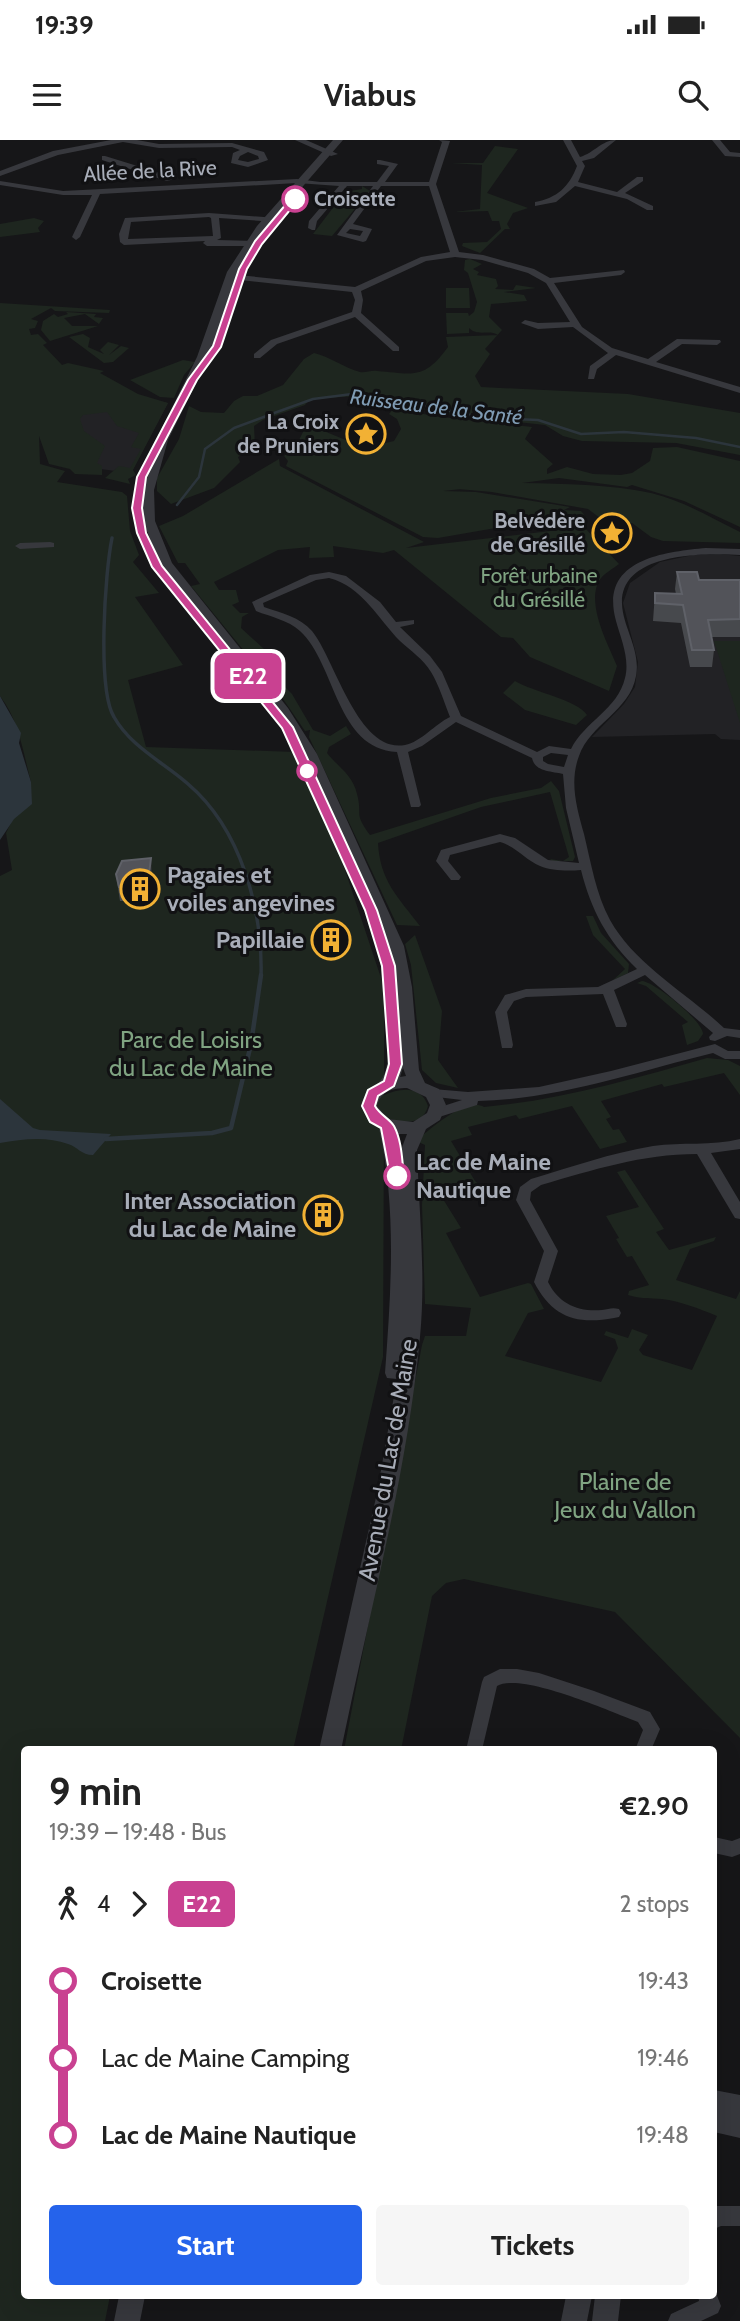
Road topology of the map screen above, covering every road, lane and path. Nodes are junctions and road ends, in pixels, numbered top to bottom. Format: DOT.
graph roads {
  1 [pos="123,140"];
  2 [pos="299,140"];
  3 [pos="338,140"];
  4 [pos="346,140"];
  5 [pos="447,140"];
  6 [pos="567,140"];
  7 [pos="612,140"];
  8 [pos="716,140"];
  9 [pos="211,142"];
  10 [pos="248,149"];
  11 [pos="330,153"];
  12 [pos="740,155"];
  13 [pos="105,158"];
  14 [pos="580,159"];
  15 [pos="380,162"];
  16 [pos="0,174"];
  17 [pos="170,179"];
  18 [pos="640,179"];
  19 [pos="305,182"];
  20 [pos="0,183"];
  21 [pos="345,184"];
  22 [pos="378,184"];
  23 [pos="432,184"];
  24 [pos="575,184"];
  25 [pos="97,192"];
  26 [pos="619,194"];
  27 [pos="538,204"];
  28 [pos="650,208"];
  29 [pos="215,216"];
  30 [pos="273,220"];
  31 [pos="348,226"];
  32 [pos="312,228"];
  33 [pos="76,237"];
  34 [pos="254,242"];
  35 [pos="172,248"];
  36 [pos="454,254"];
  37 [pos="235,277"];
  38 [pos="629,278"];
  39 [pos="549,281"];
  40 [pos="356,289"];
  41 [pos="356,314"];
  42 [pos="525,323"];
  43 [pos="576,324"];
  44 [pos="717,342"];
  45 [pos="396,349"];
  46 [pos="615,352"];
  47 [pos="257,356"];
  48 [pos="648,363"];
  49 [pos="590,377"];
  50 [pos="740,390"];
  51 [pos="143,489"];
  52 [pos="50,545"];
  53 [pos="20,546"];
  54 [pos="740,552"];
  55 [pos="410,622"];
  56 [pos="392,626"];
  57 [pos="456,718"];
  58 [pos="402,749"];
  59 [pos="573,754"];
  60 [pos="537,755"];
  61 [pos="568,771"];
  62 [pos="415,805"];
  63 [pos="586,866"];
  64 [pos="455,877"];
  65 [pos="647,969"];
  66 [pos="607,989"];
  67 [pos="621,1024"];
  68 [pos="721,1033"];
  69 [pos="740,1034"];
  70 [pos="506,1045"];
  71 [pos="715,1048"];
  72 [pos="740,1055"];
  73 [pos="603,1078"];
  74 [pos="389,1083"];
  75 [pos="417,1083"];
  76 [pos="433,1093"];
  77 [pos="436,1113"];
  78 [pos="387,1126"];
  79 [pos="419,1126"];
  80 [pos="740,1144"];
  81 [pos="702,1150"];
  82 [pos="740,1214"];
  83 [pos="614,1314"];
  84 [pos="318,1746"];
  85 [pos="331,1746"];
  86 [pos="475,1746"];
  87 [pos="645,1746"];
  88 [pos="717,1846"];
  89 [pos="740,1846"];
  90 [pos="717,2103"];
  91 [pos="740,2107"];
  92 [pos="717,2121"];
  93 [pos="740,2126"];
  94 [pos="717,2216"];
  95 [pos="740,2216"];
  96 [pos="131,2299"];
  97 [pos="578,2299"];
  98 [pos="608,2299"];
  99 [pos="709,2299"];
  100 [pos="127,2321"];
  101 [pos="574,2321"];
  102 [pos="605,2321"];
  103 [pos="678,2321"];
  1 -- 9 [label="street"];
  1 -- 16 [label="street"];
  2 -- 11 [label="street"];
  3 -- 11 [label="street"];
  4 -- 11 [label="street"];
  5 -- 23 [label="street"];
  6 -- 14 [label="street"];
  7 -- 14 [label="street"];
  8 -- 12 [label="street"];
  9 -- 10 [label="street"];
  11 -- 19 [label="street"];
  13 -- 17 [label="street"];
  14 -- 24 [label="street"];
  15 -- 22 [label="street"];
  18 -- 26 [label="street"];
  19 -- 21 [label="street, Allée de la Rive"];
  19 -- 25 [label="street, Allée de la Rive"];
  19 -- 30 [label="street"];
  20 -- 25 [label="street, Allée de la Rive"];
  21 -- 22 [label="street, Allée de la Rive"];
  21 -- 32 [label="street"];
  22 -- 23 [label="street, Allée de la Rive"];
  22 -- 31 [label="street"];
  23 -- 36 [label="street"];
  24 -- 26 [label="street"];
  24 -- 27 [label="street"];
  25 -- 33 [label="street"];
  26 -- 28 [label="street"];
  29 -- 29 [label="street"];
  29 -- 30 [label="street"];
  30 -- 34 [label="street"];
  34 -- 35 [label="street"];
  34 -- 37 [label="street"];
  36 -- 39 [label="street"];
  36 -- 40 [label="street"];
  37 -- 40 [label="street"];
  37 -- 51 [label="street"];
  38 -- 39 [label="street"];
  39 -- 43 [label="street"];
  40 -- 41 [label="street"];
  41 -- 45 [label="street"];
  41 -- 47 [label="street"];
  42 -- 43 [label="street"];
  43 -- 46 [label="street"];
  44 -- 48 [label="street"];
  46 -- 48 [label="street"];
  46 -- 49 [label="street"];
  48 -- 50 [label="street"];
  51 -- 74 [label="street"];
  51 -- 75 [label="street"];
  52 -- 53 [label="street"];
  54 -- 59 [label="street"];
  55 -- 56 [label="street"];
  56 -- 57 [label="street"];
  56 -- 58 [label="street"];
  57 -- 58 [label="street"];
  57 -- 60 [label="street"];
  58 -- 62 [label="street"];
  59 -- 60 [label="street"];
  59 -- 61 [label="street"];
  60 -- 61 [label="street"];
  61 -- 63 [label="street"];
  63 -- 64 [label="street"];
  63 -- 65 [label="street"];
  65 -- 66 [label="street"];
  65 -- 68 [label="street"];
  66 -- 67 [label="street"];
  66 -- 70 [label="street"];
  68 -- 69 [label="street"];
  68 -- 71 [label="street"];
  71 -- 72 [label="street"];
  71 -- 73 [label="street"];
  73 -- 76 [label="street"];
  73 -- 77 [label="street"];
  74 -- 75 [label="street"];
  74 -- 78 [label="street"];
  75 -- 76 [label="street"];
  76 -- 77 [label="street"];
  77 -- 79 [label="street"];
  78 -- 79 [label="street"];
  78 -- 84 [label="street, Avenue du Lac de Maine"];
  79 -- 85 [label="street, Avenue du Lac de Maine"];
  80 -- 81 [label="street"];
  81 -- 82 [label="street"];
  81 -- 83 [label="street"];
  86 -- 87 [label="street"];
  88 -- 89 [label="street"];
  90 -- 91 [label="street"];
  92 -- 93 [label="street"];
  94 -- 95 [label="street"];
  96 -- 100 [label="street"];
  97 -- 101 [label="street"];
  98 -- 102 [label="street"];
  99 -- 103 [label="street"];
}
